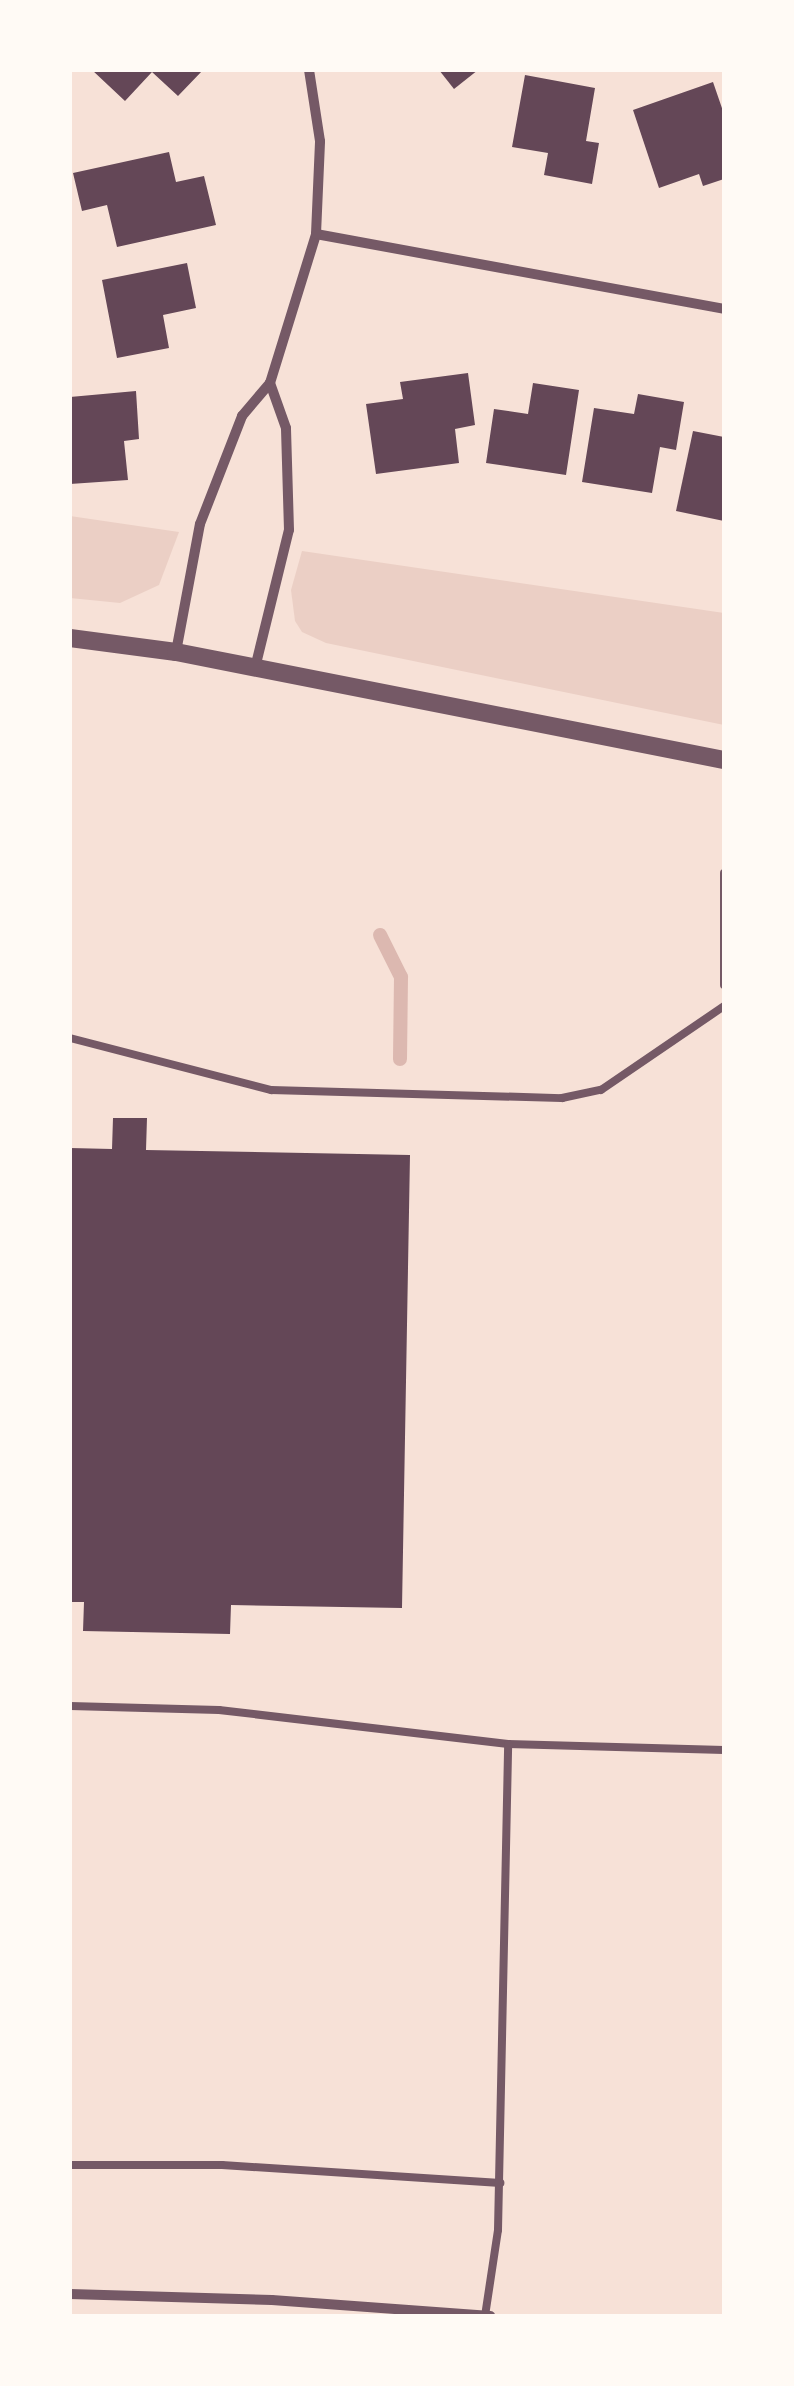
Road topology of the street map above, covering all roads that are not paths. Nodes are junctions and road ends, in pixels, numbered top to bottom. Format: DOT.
graph roads {
  1 [pos="310,70"];
  2 [pos="316,234"];
  3 [pos="724,309"];
  4 [pos="270,384"];
  5 [pos="70,638"];
  6 [pos="176,652"];
  7 [pos="254,668"];
  8 [pos="724,760"];
  9 [pos="724,874"];
  10 [pos="724,985"];
  11 [pos="724,1006"];
  12 [pos="70,1038"];
  13 [pos="70,1706"];
  14 [pos="508,1744"];
  15 [pos="724,1750"];
  16 [pos="70,2166"];
  17 [pos="500,2183"];
  18 [pos="70,2294"];
  19 [pos="487,2316"];
  1 -- 2 [label="street"];
  2 -- 3 [label="street"];
  2 -- 4 [label="street"];
  4 -- 6 [label="street"];
  4 -- 7 [label="street"];
  5 -- 6 [label="street"];
  6 -- 7 [label="street"];
  7 -- 8 [label="street"];
  9 -- 10 [label="lane"];
  11 -- 12 [label="lane"];
  13 -- 14 [label="lane"];
  14 -- 15 [label="lane"];
  14 -- 17 [label="lane"];
  16 -- 17 [label="lane"];
  17 -- 19 [label="lane"];
  18 -- 19 [label="street"];
}
